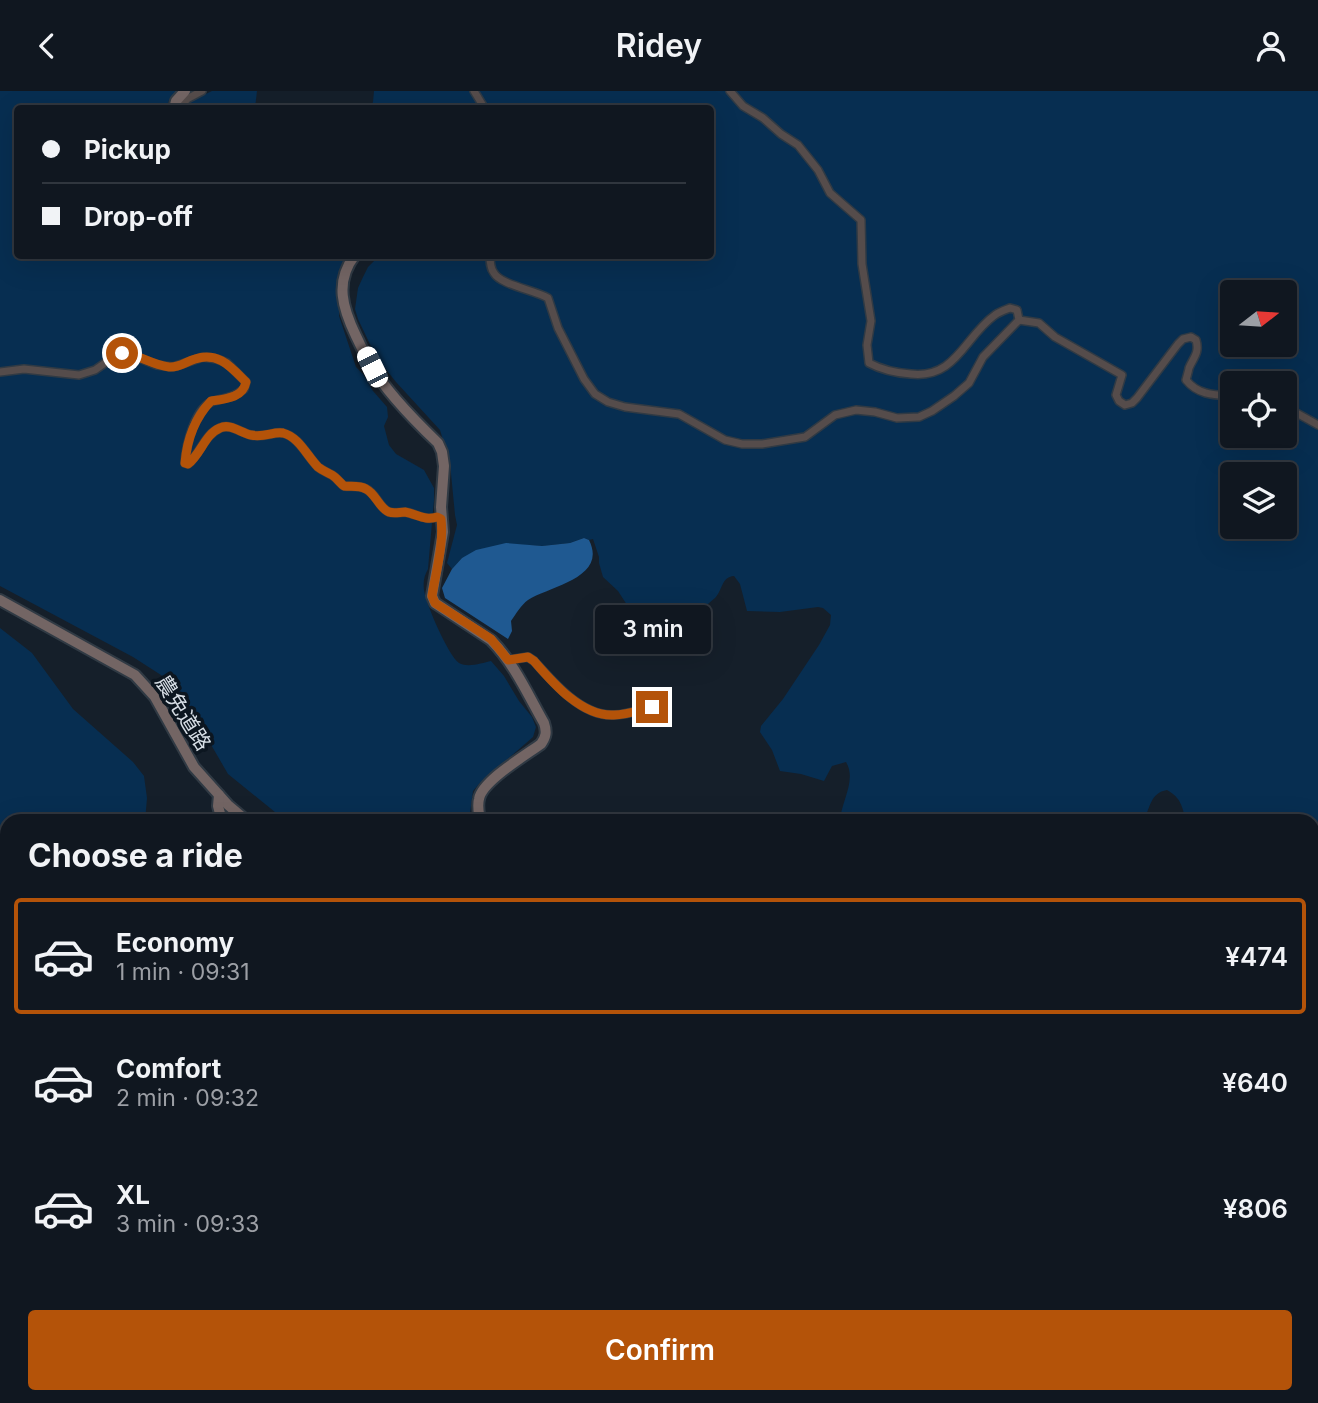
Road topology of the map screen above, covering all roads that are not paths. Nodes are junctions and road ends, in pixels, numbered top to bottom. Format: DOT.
graph roads {
  1 [pos="185,91"];
  2 [pos="202,91"];
  3 [pos="730,91"];
  4 [pos="175,105"];
  5 [pos="182,105"];
  6 [pos="353,259"];
  7 [pos="491,259"];
  8 [pos="1019,320"];
  9 [pos="0,372"];
  10 [pos="1220,394"];
  11 [pos="1297,413"];
  12 [pos="1318,425"];
  13 [pos="441,519"];
  14 [pos="0,600"];
  15 [pos="508,660"];
  16 [pos="652,707"];
  17 [pos="219,795"];
  18 [pos="220,814"];
  19 [pos="238,814"];
  20 [pos="479,814"];
  1 -- 4 [label="street"];
  2 -- 5 [label="street"];
  3 -- 8 [label="street"];
  6 -- 13 [label="street"];
  7 -- 8 [label="street"];
  8 -- 10 [label="street"];
  9 -- 13 [label="street"];
  11 -- 12 [label="street"];
  13 -- 15 [label="street"];
  14 -- 17 [label="street, 農免道路"];
  15 -- 16 [label="street"];
  15 -- 20 [label="street"];
  17 -- 18 [label="street"];
  17 -- 19 [label="street, 農免道路"];
}
